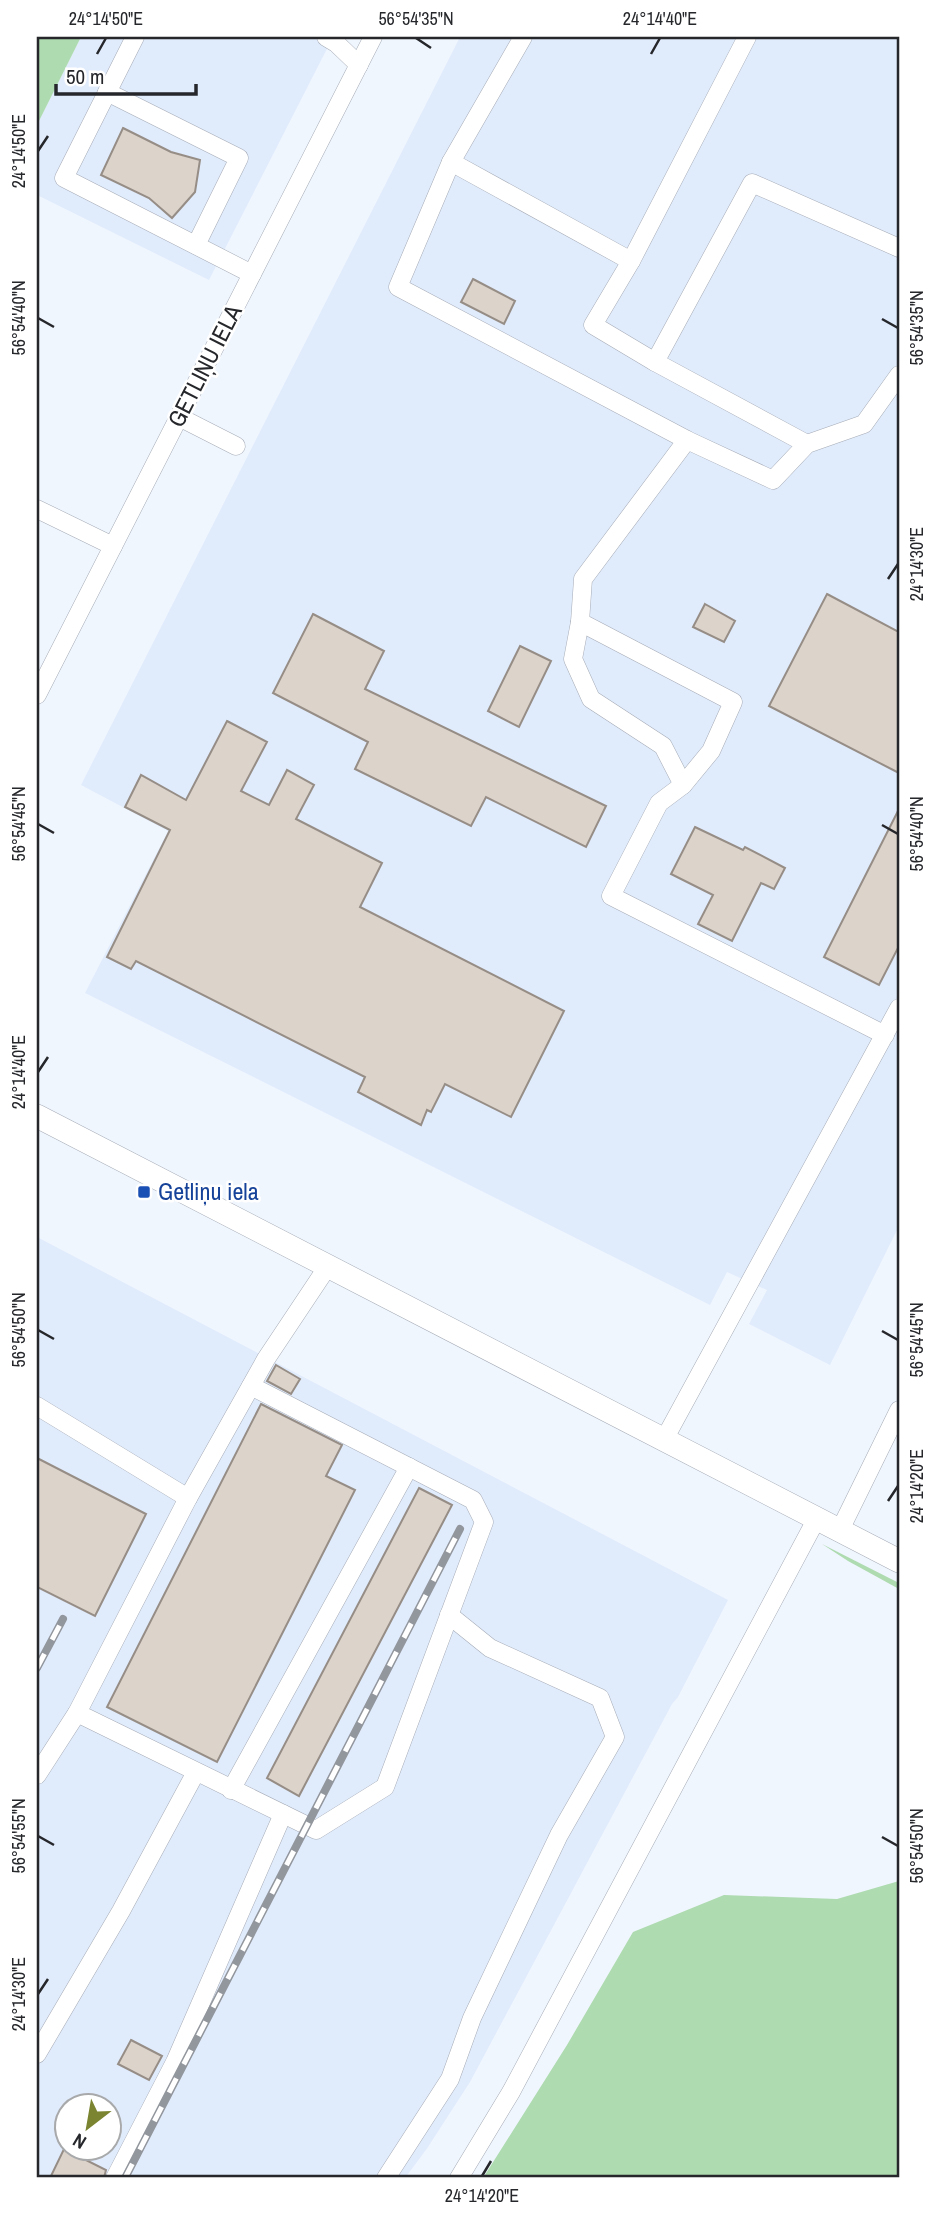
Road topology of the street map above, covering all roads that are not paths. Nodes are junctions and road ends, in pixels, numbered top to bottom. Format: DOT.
graph roads {
  1 [pos="135,37"];
  2 [pos="326,37"];
  3 [pos="373,37"];
  4 [pos="523,37"];
  5 [pos="747,37"];
  6 [pos="359,65"];
  7 [pos="107,92"];
  8 [pos="451,162"];
  9 [pos="196,245"];
  10 [pos="899,248"];
  11 [pos="631,261"];
  12 [pos="252,274"];
  13 [pos="655,362"];
  14 [pos="899,375"];
  15 [pos="179,417"];
  16 [pos="687,440"];
  17 [pos="807,444"];
  18 [pos="236,446"];
  19 [pos="37,509"];
  20 [pos="113,546"];
  21 [pos="580,622"];
  22 [pos="37,695"];
  23 [pos="683,785"];
  24 [pos="899,1008"];
  25 [pos="885,1035"];
  26 [pos="37,1116"];
  27 [pos="328,1266"];
  28 [pos="251,1386"];
  29 [pos="37,1406"];
  30 [pos="899,1410"];
  31 [pos="665,1438"];
  32 [pos="409,1467"];
  33 [pos="188,1498"];
  34 [pos="817,1518"];
  35 [pos="840,1530"];
  36 [pos="899,1561"];
  37 [pos="449,1615"];
  38 [pos="77,1713"];
  39 [pos="197,1772"];
  40 [pos="37,1775"];
  41 [pos="231,1790"];
  42 [pos="283,1814"];
  43 [pos="37,2054"];
  44 [pos="115,2178"];
  45 [pos="386,2178"];
  46 [pos="459,2178"];
  1 -- 7 [label="street"];
  2 -- 6 [label="street"];
  3 -- 6 [label="street, GETLIŅU IELA"];
  4 -- 8 [label="street"];
  5 -- 11 [label="street"];
  6 -- 12 [label="street, GETLIŅU IELA"];
  7 -- 9 [label="street"];
  7 -- 9 [label="street"];
  8 -- 11 [label="street"];
  8 -- 16 [label="street"];
  9 -- 12 [label="street"];
  10 -- 13 [label="street"];
  11 -- 13 [label="street"];
  12 -- 15 [label="street, GETLIŅU IELA"];
  13 -- 17 [label="street"];
  14 -- 17 [label="street"];
  15 -- 18 [label="street"];
  15 -- 20 [label="street, GETLIŅU IELA"];
  16 -- 17 [label="street"];
  16 -- 21 [label="street"];
  19 -- 20 [label="street"];
  20 -- 22 [label="street, GETLIŅU IELA"];
  21 -- 23 [label="street"];
  21 -- 23 [label="street"];
  23 -- 25 [label="street"];
  24 -- 25 [label="street"];
  25 -- 31 [label="street"];
  26 -- 27 [label="main road"];
  27 -- 28 [label="street"];
  27 -- 31 [label="main road"];
  28 -- 32 [label="street"];
  28 -- 33 [label="street"];
  29 -- 33 [label="street"];
  30 -- 35 [label="street"];
  31 -- 34 [label="main road"];
  32 -- 37 [label="street"];
  32 -- 41 [label="street"];
  33 -- 38 [label="street"];
  34 -- 35 [label="main road"];
  34 -- 46 [label="street"];
  35 -- 36 [label="main road"];
  37 -- 42 [label="street"];
  37 -- 45 [label="street"];
  38 -- 39 [label="street"];
  38 -- 40 [label="street"];
  39 -- 41 [label="street"];
  39 -- 43 [label="street"];
  41 -- 42 [label="street"];
  42 -- 44 [label="street"];
}
